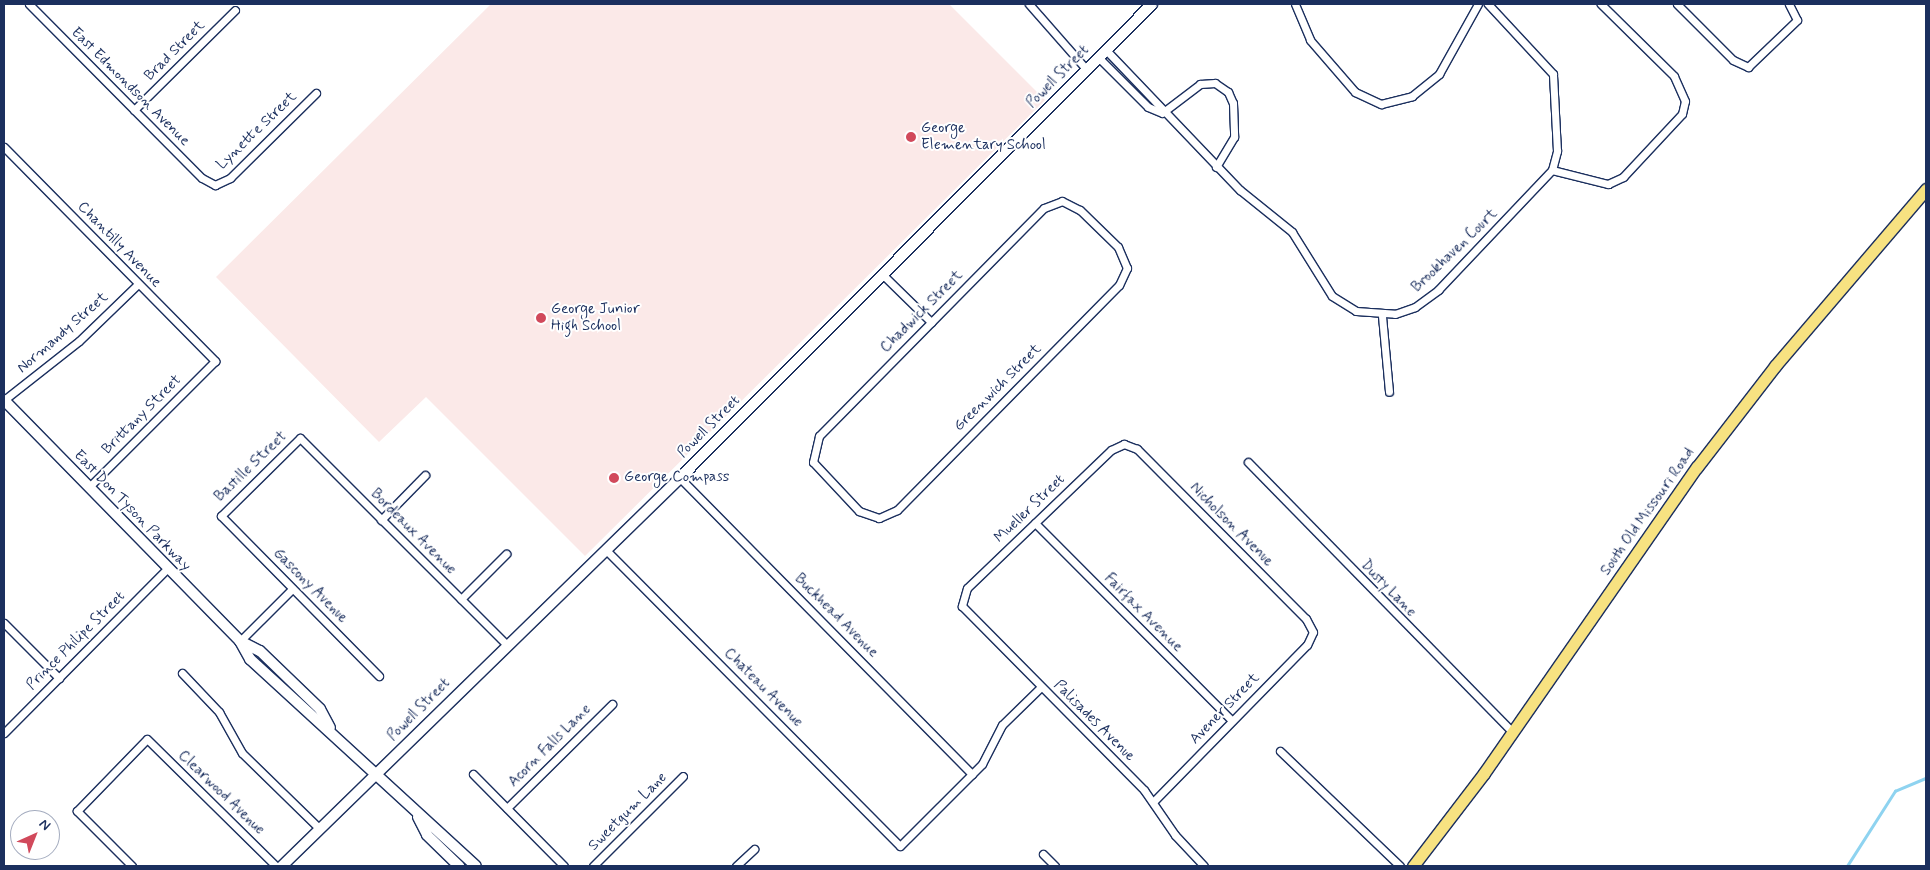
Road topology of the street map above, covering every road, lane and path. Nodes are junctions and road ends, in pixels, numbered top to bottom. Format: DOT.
graph roads {
  1 [pos="29,4"];
  2 [pos="1029,4"];
  3 [pos="1152,4"];
  4 [pos="1295,4"];
  5 [pos="1478,4"];
  6 [pos="1488,4"];
  7 [pos="1601,4"];
  8 [pos="1677,4"];
  9 [pos="1789,4"];
  10 [pos="235,10"];
  11 [pos="1102,54"];
  12 [pos="1087,70"];
  13 [pos="316,93"];
  14 [pos="134,110"];
  15 [pos="1162,113"];
  16 [pos="4,147"];
  17 [pos="1216,166"];
  18 [pos="1552,170"];
  19 [pos="215,185"];
  20 [pos="1926,190"];
  21 [pos="1127,268"];
  22 [pos="882,274"];
  23 [pos="138,284"];
  24 [pos="1382,316"];
  25 [pos="930,322"];
  26 [pos="215,362"];
  27 [pos="1389,392"];
  28 [pos="4,400"];
  29 [pos="300,438"];
  30 [pos="1124,444"];
  31 [pos="812,453"];
  32 [pos="1248,462"];
  33 [pos="425,475"];
  34 [pos="680,478"];
  35 [pos="89,487"];
  36 [pos="221,516"];
  37 [pos="381,520"];
  38 [pos="1035,523"];
  39 [pos="606,550"];
  40 [pos="506,554"];
  41 [pos="167,569"];
  42 [pos="292,589"];
  43 [pos="461,599"];
  44 [pos="961,600"];
  45 [pos="4,623"];
  46 [pos="1313,632"];
  47 [pos="240,641"];
  48 [pos="506,644"];
  49 [pos="182,674"];
  50 [pos="379,676"];
  51 [pos="59,678"];
  52 [pos="1041,687"];
  53 [pos="612,704"];
  54 [pos="1232,721"];
  55 [pos="1512,732"];
  56 [pos="4,733"];
  57 [pos="1280,751"];
  58 [pos="376,774"];
  59 [pos="473,774"];
  60 [pos="972,774"];
  61 [pos="683,776"];
  62 [pos="1153,802"];
  63 [pos="507,808"];
  64 [pos="418,817"];
  65 [pos="320,829"];
  66 [pos="754,849"];
  67 [pos="1043,854"];
  68 [pos="132,866"];
  69 [pos="276,866"];
  70 [pos="282,866"];
  71 [pos="459,866"];
  72 [pos="476,866"];
  73 [pos="564,866"];
  74 [pos="593,866"];
  75 [pos="736,866"];
  76 [pos="1055,866"];
  77 [pos="1204,866"];
  78 [pos="1400,866"];
  79 [pos="1413,866"];
  1 -- 14 [label="street, East Edmondson Avenue"];
  2 -- 12 [label="street"];
  3 -- 11 [label="street, Powell Street"];
  4 -- 5 [label="street"];
  6 -- 18 [label="street"];
  7 -- 18 [label="street"];
  8 -- 9 [label="street"];
  10 -- 14 [label="street, Brad Street"];
  11 -- 12 [label="street, Powell Street"];
  11 -- 15 [label="street, Brookhaven Court"];
  12 -- 22 [label="street, Powell Street"];
  13 -- 19 [label="street, Lynette Street"];
  14 -- 19 [label="street, East Edmondson Avenue"];
  15 -- 17 [label="street, Brookhaven Court"];
  15 -- 17 [label="street"];
  16 -- 23 [label="street, Chantilly Avenue"];
  17 -- 24 [label="street, Brookhaven Court"];
  18 -- 24 [label="street, Brookhaven Court"];
  20 -- 55 [label="main road, South Old Missouri Road"];
  21 -- 25 [label="street, Chadwick Street"];
  21 -- 31 [label="street, Greenwich Street"];
  22 -- 25 [label="street"];
  22 -- 34 [label="street, Powell Street"];
  23 -- 26 [label="street, Chantilly Avenue"];
  23 -- 28 [label="street, Normandy Street"];
  24 -- 27 [label="street"];
  25 -- 31 [label="street, Chadwick Street"];
  26 -- 35 [label="street, Brittany Street"];
  28 -- 35 [label="street, East Don Tyson Parkway"];
  29 -- 36 [label="street, Bastille Street"];
  29 -- 37 [label="street, Bordeaux Avenue"];
  30 -- 38 [label="street, Mueller Street"];
  30 -- 46 [label="street, Nicholson Avenue"];
  32 -- 55 [label="street, Dusty Lane"];
  33 -- 37 [label="street"];
  34 -- 39 [label="street, Powell Street"];
  34 -- 60 [label="street, Buckhead Avenue"];
  35 -- 41 [label="street, East Don Tyson Parkway"];
  36 -- 42 [label="street, Gascony Avenue"];
  37 -- 43 [label="street, Bordeaux Avenue"];
  38 -- 44 [label="street, Mueller Street"];
  38 -- 54 [label="street, Fairfax Avenue"];
  39 -- 48 [label="street, Powell Street"];
  39 -- 60 [label="street, Chateau Avenue"];
  40 -- 43 [label="street"];
  41 -- 47 [label="street, East Don Tyson Parkway"];
  41 -- 51 [label="street, Prince Philipe Street"];
  42 -- 47 [label="street"];
  42 -- 50 [label="street, Gascony Avenue"];
  43 -- 48 [label="street, Bordeaux Avenue"];
  44 -- 52 [label="street, Palisades Avenue"];
  45 -- 51 [label="street"];
  46 -- 54 [label="street, Avener Street"];
  47 -- 58 [label="street, East Don Tyson Parkway"];
  48 -- 58 [label="street, Powell Street"];
  49 -- 65 [label="street"];
  51 -- 56 [label="street, Prince Philipe Street"];
  52 -- 60 [label="street"];
  52 -- 62 [label="street, Palisades Avenue"];
  53 -- 63 [label="street, Acorn Falls Lane"];
  54 -- 62 [label="street, Avener Street"];
  55 -- 79 [label="main road, South Old Missouri Road"];
  57 -- 78 [label="street"];
  58 -- 64 [label="street, East Don Tyson Parkway"];
  58 -- 65 [label="street, Powell Street"];
  59 -- 63 [label="street"];
  61 -- 74 [label="street, Sweetgum Lane"];
  62 -- 77 [label="street, Palisades Avenue"];
  63 -- 73 [label="street"];
  64 -- 71 [label="street, East Don Tyson Parkway"];
  64 -- 72 [label="street, East Don Tyson Parkway"];
  65 -- 70 [label="street, Powell Street"];
  66 -- 75 [label="street"];
  67 -- 76 [label="street"];
  68 -- 69 [label="street, Clearwood Avenue"];
}
